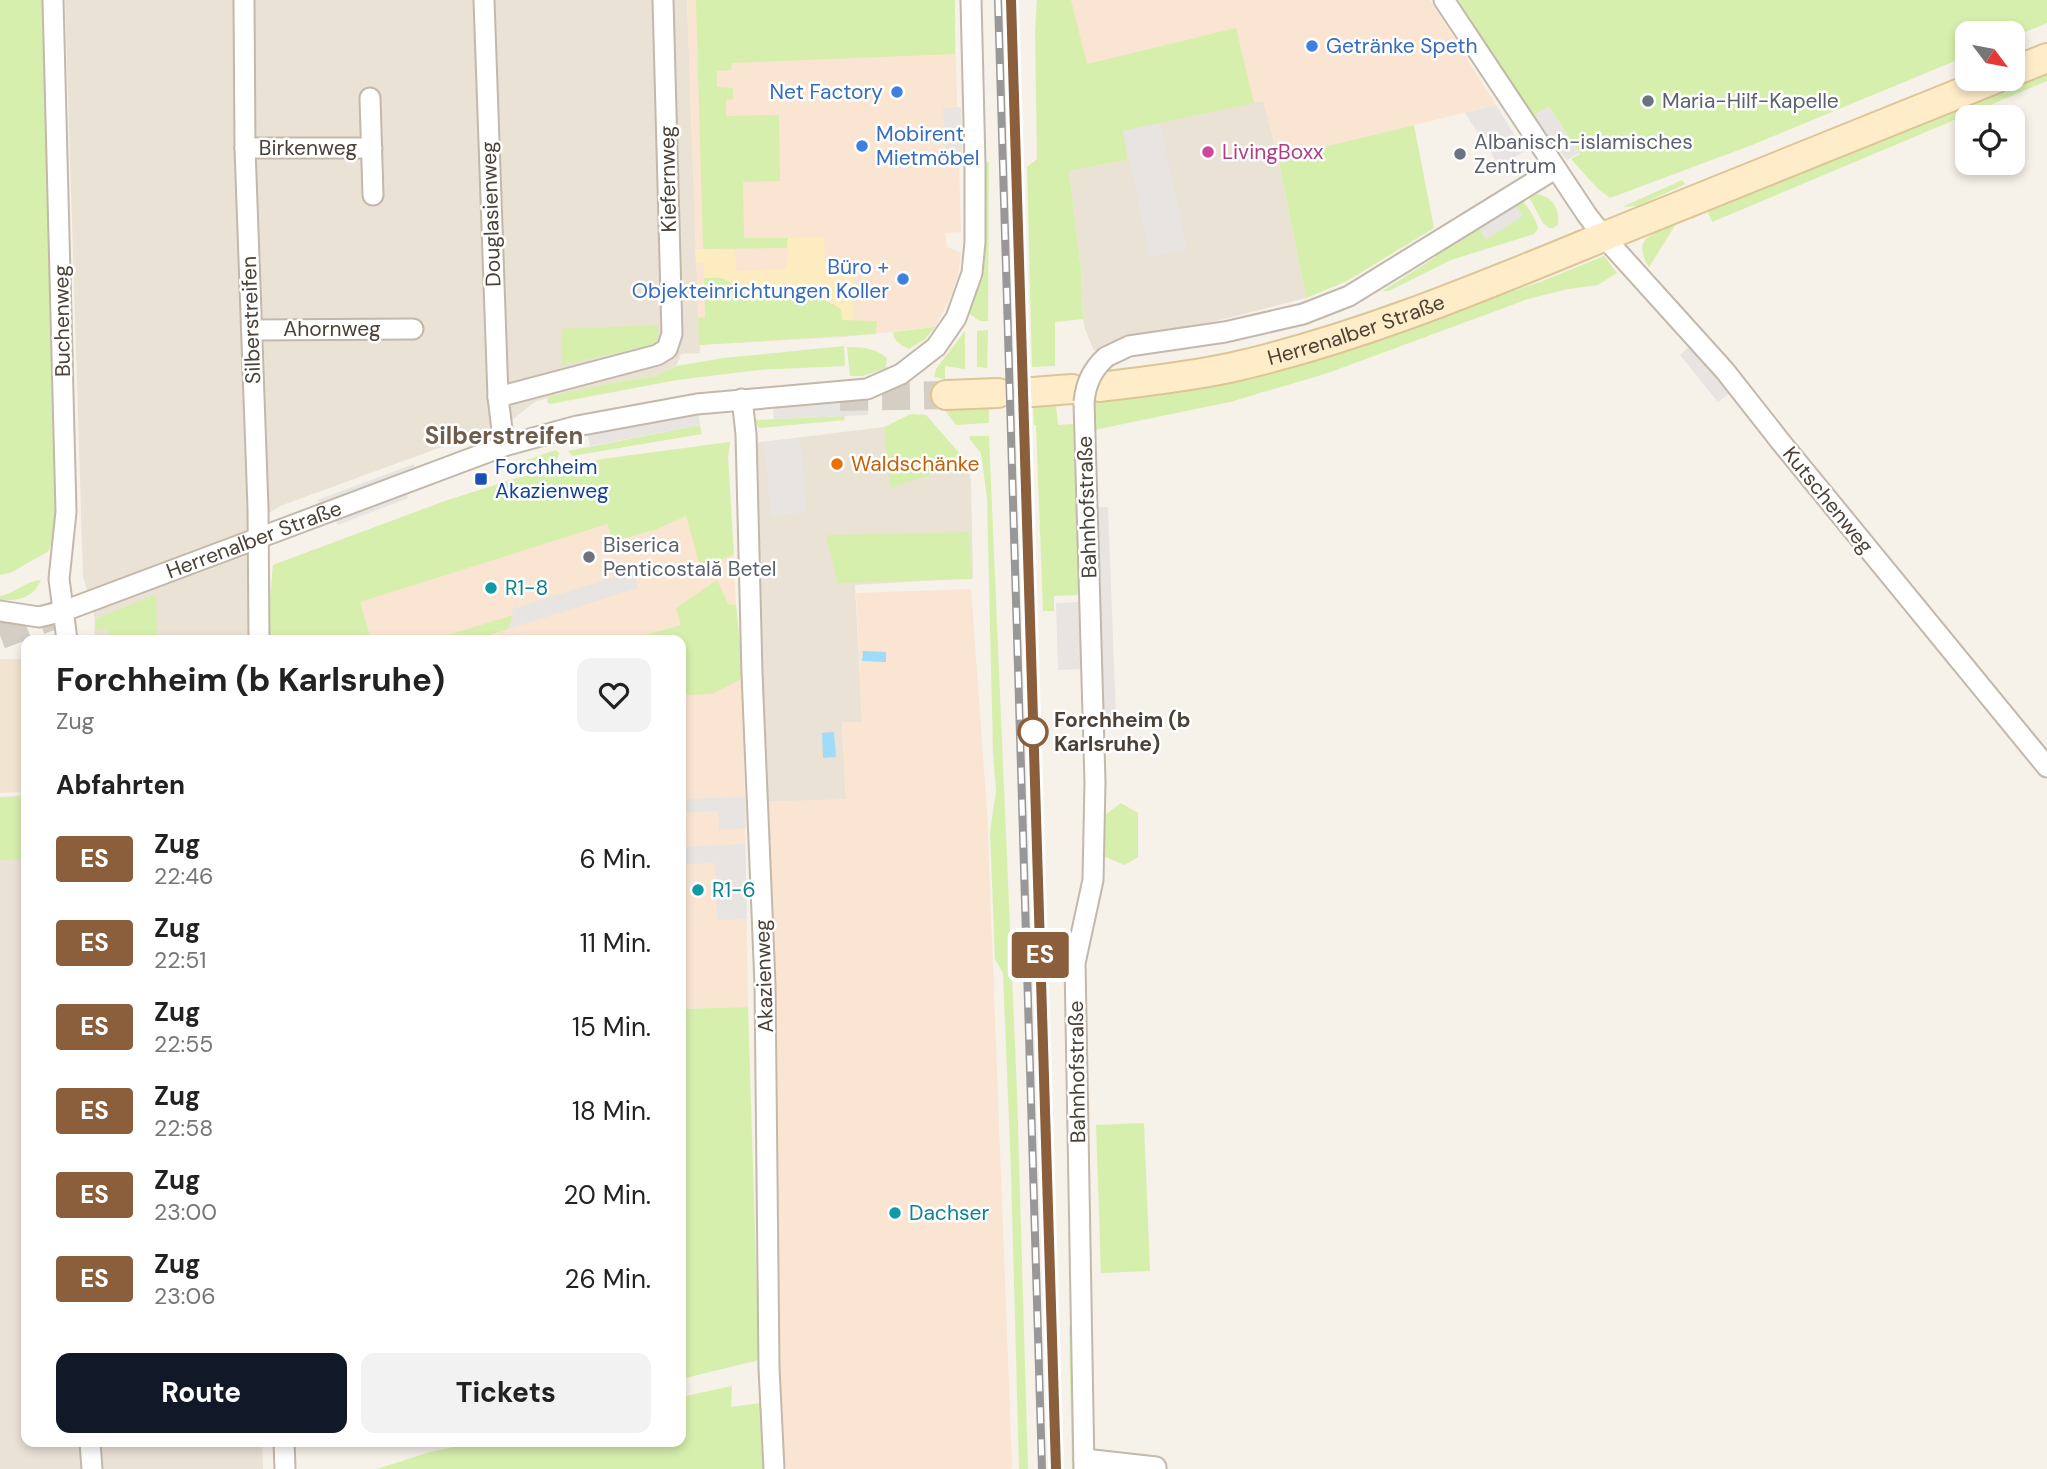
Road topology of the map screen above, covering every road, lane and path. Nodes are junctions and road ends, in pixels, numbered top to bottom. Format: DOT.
graph roads {
  1 [pos="53,0"];
  2 [pos="244,0"];
  3 [pos="484,0"];
  4 [pos="663,0"];
  5 [pos="971,0"];
  6 [pos="1444,0"];
  7 [pos="2047,58"];
  8 [pos="2025,67"];
  9 [pos="1965,91"];
  10 [pos="370,98"];
  11 [pos="245,148"];
  12 [pos="372,148"];
  13 [pos="1555,169"];
  14 [pos="373,195"];
  15 [pos="1604,237"];
  16 [pos="413,329"];
  17 [pos="252,330"];
  18 [pos="1106,358"];
  19 [pos="1033,392"];
  20 [pos="998,393"];
  21 [pos="1085,393"];
  22 [pos="946,394"];
  23 [pos="498,397"];
  24 [pos="742,399"];
  25 [pos="503,437"];
  26 [pos="258,539"];
  27 [pos="0,611"];
  28 [pos="64,611"];
  29 [pos="66,635"];
  30 [pos="259,635"];
  31 [pos="2047,768"];
  32 [pos="90,1447"];
  33 [pos="284,1447"];
  34 [pos="1084,1464"];
  35 [pos="92,1469"];
  36 [pos="285,1469"];
  37 [pos="774,1469"];
  38 [pos="1156,1469"];
  1 -- 28 [label="street, Buchenweg"];
  2 -- 11 [label="street, Silberstreifen"];
  3 -- 23 [label="street, Douglasienweg"];
  4 -- 23 [label="street, Kiefernweg"];
  5 -- 24 [label="street, Herrenalber Straße"];
  6 -- 13 [label="street"];
  7 -- 8 [label="main road"];
  9 -- 15 [label="main road, Herrenalber Straße"];
  10 -- 12 [label="street, Birkenweg"];
  11 -- 12 [label="street, Birkenweg"];
  11 -- 17 [label="street, Silberstreifen"];
  12 -- 14 [label="street, Birkenweg"];
  13 -- 15 [label="street"];
  13 -- 18 [label="street, Herrenalber Straße"];
  15 -- 21 [label="main road, Herrenalber Straße"];
  15 -- 31 [label="street, Kutschenweg"];
  16 -- 17 [label="street, Ahornweg"];
  17 -- 26 [label="street, Silberstreifen"];
  18 -- 21 [label="street, Bahnhofstraße, bridge"];
  19 -- 21 [label="main road, Herrenalber Straße"];
  20 -- 22 [label="main road"];
  21 -- 34 [label="street, Bahnhofstraße"];
  23 -- 25 [label="street, Douglasienweg"];
  24 -- 25 [label="street, Herrenalber Straße"];
  24 -- 37 [label="street, Akazienweg"];
  25 -- 26 [label="street, Herrenalber Straße"];
  26 -- 28 [label="street, Herrenalber Straße"];
  26 -- 30 [label="street, Silberstreifen"];
  27 -- 28 [label="street, Herrenalber Straße"];
  28 -- 29 [label="street, Buchenweg"];
  32 -- 35 [label="street"];
  33 -- 36 [label="street"];
  34 -- 38 [label="street, Bahnhofstraße"];
}
